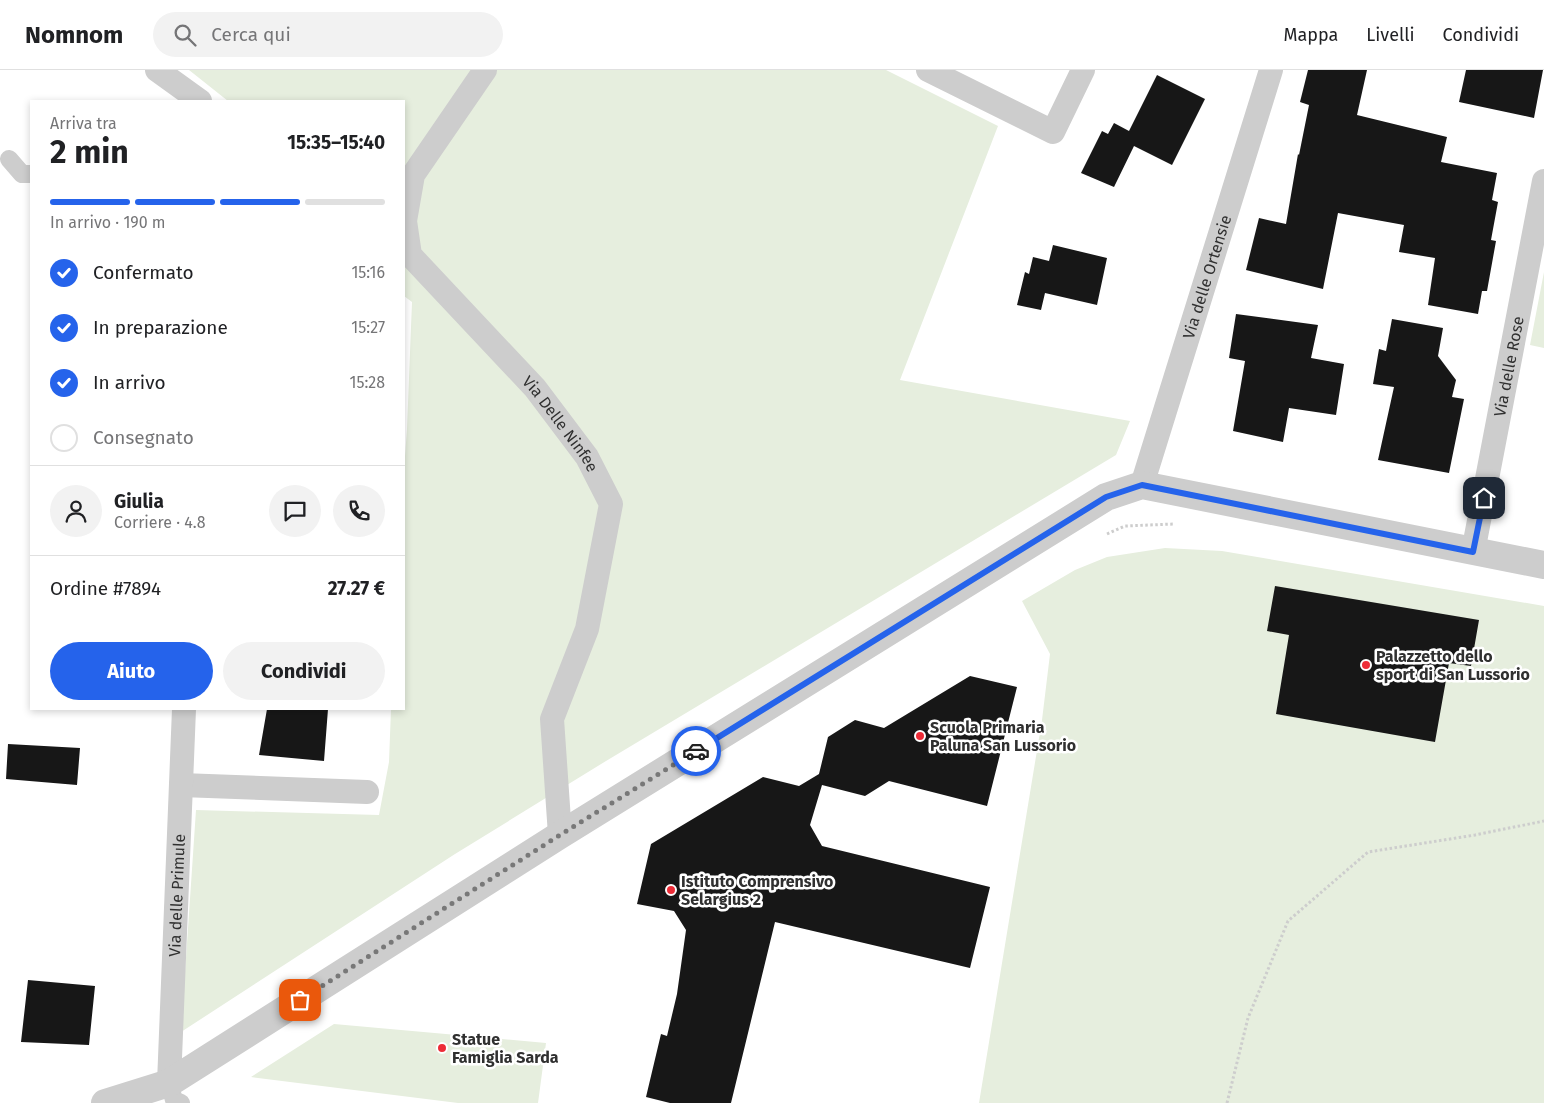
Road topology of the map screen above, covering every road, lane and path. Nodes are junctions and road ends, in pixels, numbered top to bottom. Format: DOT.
graph roads {
  1 [pos="157,70"];
  2 [pos="484,70"];
  3 [pos="928,70"];
  4 [pos="1083,70"];
  5 [pos="1271,70"];
  6 [pos="199,100"];
  7 [pos="9,159"];
  8 [pos="30,174"];
  9 [pos="1544,181"];
  10 [pos="1142,485"];
  11 [pos="1182,523"];
  12 [pos="1107,534"];
  13 [pos="1473,552"];
  14 [pos="1544,564"];
  15 [pos="184,710"];
  16 [pos="181,785"];
  17 [pos="367,792"];
  18 [pos="1544,822"];
  19 [pos="560,835"];
  20 [pos="175,1093"];
  21 [pos="105,1103"];
  22 [pos="1227,1103"];
  1 -- 6 [label="street"];
  2 -- 19 [label="street, Via Delle Ninfee"];
  3 -- 4 [label="street"];
  5 -- 10 [label="street, Via delle Ortensie"];
  7 -- 8 [label="street"];
  9 -- 13 [label="street, Via delle Rose"];
  10 -- 13 [label="street"];
  10 -- 19 [label="street"];
  11 -- 12 [label="path"];
  13 -- 14 [label="street"];
  15 -- 16 [label="street, Via delle Primule"];
  16 -- 17 [label="street"];
  16 -- 20 [label="street, Via delle Primule"];
  18 -- 22 [label="path"];
  19 -- 20 [label="street"];
  20 -- 21 [label="street"];
}
